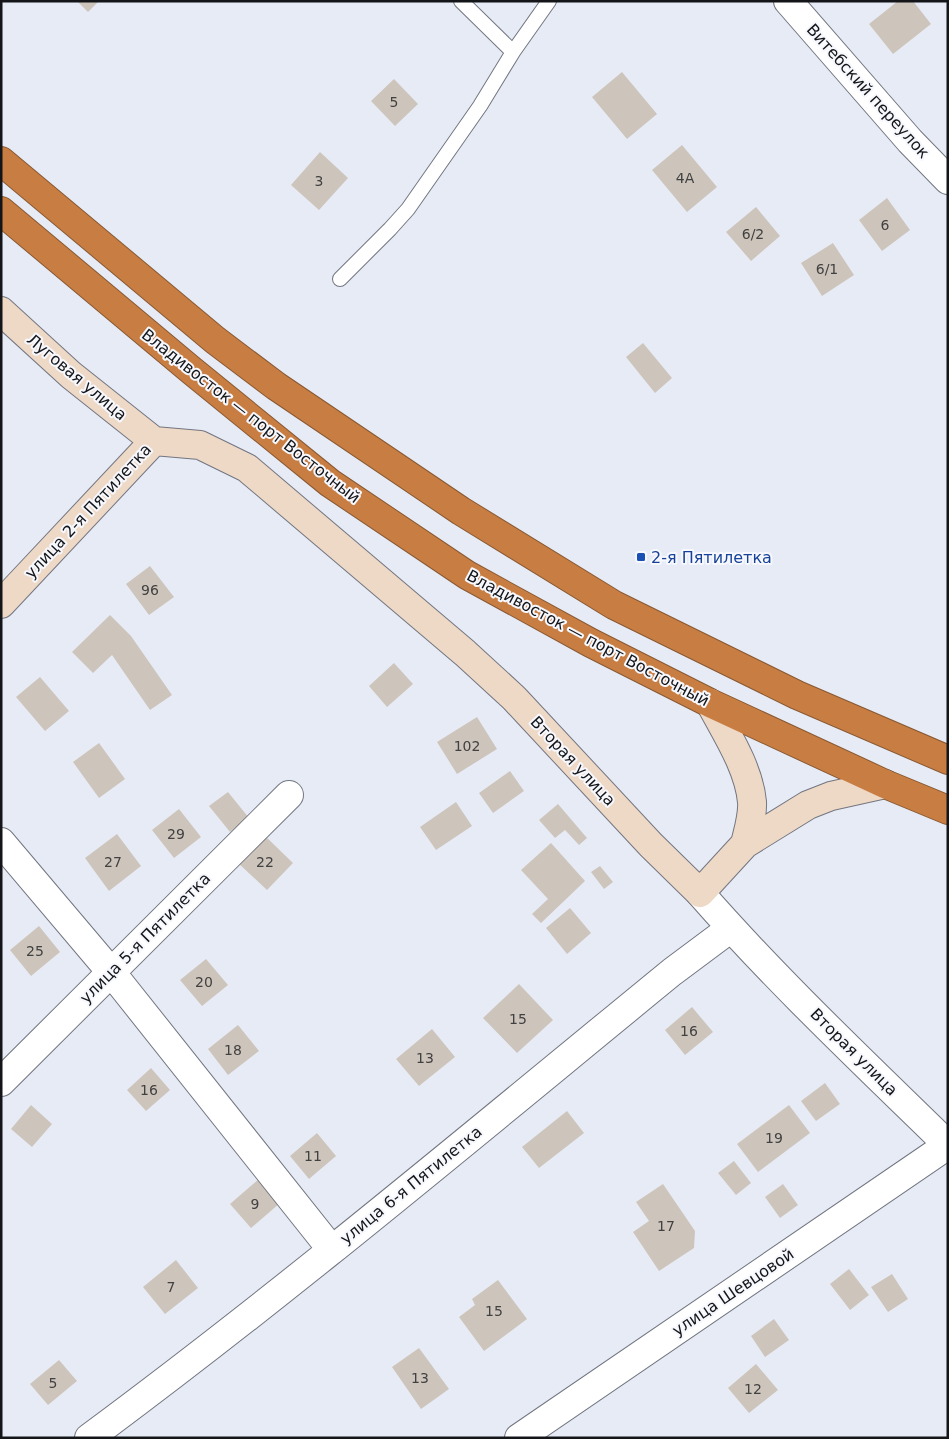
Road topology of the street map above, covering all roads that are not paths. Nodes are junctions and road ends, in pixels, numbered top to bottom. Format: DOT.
graph roads {
  1 [pos="461,1"];
  2 [pos="549,1"];
  3 [pos="788,1"];
  4 [pos="513,52"];
  5 [pos="1,161"];
  6 [pos="948,180"];
  7 [pos="1,211"];
  8 [pos="340,279"];
  9 [pos="1,311"];
  10 [pos="154,440"];
  11 [pos="1,604"];
  12 [pos="710,703"];
  13 [pos="948,760"];
  14 [pos="885,784"];
  15 [pos="289,795"];
  16 [pos="948,810"];
  17 [pos="1,842"];
  18 [pos="745,844"];
  19 [pos="700,892"];
  20 [pos="731,928"];
  21 [pos="111,972"];
  22 [pos="1,1082"];
  23 [pos="948,1145"];
  24 [pos="332,1250"];
  25 [pos="88,1438"];
  26 [pos="519,1438"];
  1 -- 4 [label="lane"];
  2 -- 4 [label="lane"];
  3 -- 6 [label="street, Витебский переулок"];
  4 -- 8 [label="lane"];
  5 -- 13 [label="highway"];
  7 -- 12 [label="highway, Владивосток — порт Восточный"];
  9 -- 10 [label="main road, Луговая улица"];
  10 -- 11 [label="main road, улица 2-я Пятилетка"];
  10 -- 19 [label="main road, Вторая улица"];
  12 -- 14 [label="highway, Владивосток — порт Восточный"];
  12 -- 18 [label="main road"];
  14 -- 16 [label="highway, Владивосток — порт Восточный"];
  14 -- 18 [label="main road"];
  15 -- 21 [label="street, улица 5-я Пятилетка"];
  17 -- 21 [label="street"];
  18 -- 19 [label="main road"];
  19 -- 20 [label="street, Вторая улица"];
  20 -- 23 [label="street, Вторая улица"];
  20 -- 24 [label="street, улица 6-я Пятилетка"];
  21 -- 22 [label="street, улица 5-я Пятилетка"];
  21 -- 24 [label="street"];
  23 -- 26 [label="street, улица Шевцовой"];
  24 -- 25 [label="street, улица 6-я Пятилетка"];
}
